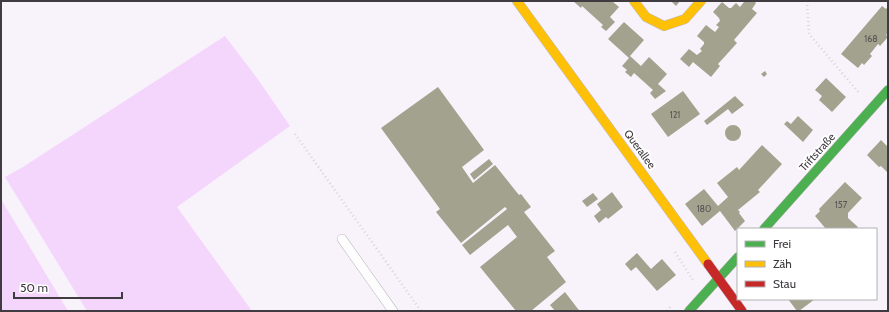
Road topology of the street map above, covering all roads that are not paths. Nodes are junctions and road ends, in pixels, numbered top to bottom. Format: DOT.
graph roads {
  1 [pos="516,1"];
  2 [pos="634,1"];
  3 [pos="701,1"];
  4 [pos="888,90"];
  5 [pos="765,228"];
  6 [pos="342,240"];
  7 [pos="737,258"];
  8 [pos="719,278"];
  9 [pos="393,311"];
  10 [pos="688,311"];
  11 [pos="742,311"];
  1 -- 8 [label="street, Querallee"];
  2 -- 3 [label="street"];
  4 -- 5 [label="street, Triftstraße"];
  6 -- 9 [label="lane"];
  7 -- 8 [label="street"];
  8 -- 10 [label="street"];
  8 -- 11 [label="street, Querallee"];
}
